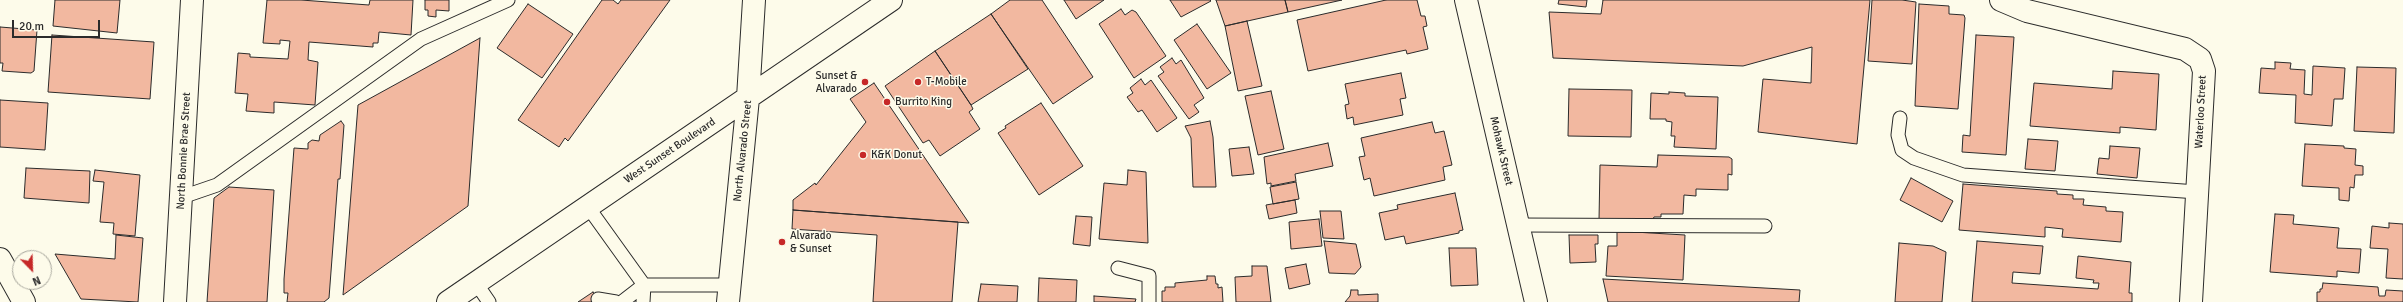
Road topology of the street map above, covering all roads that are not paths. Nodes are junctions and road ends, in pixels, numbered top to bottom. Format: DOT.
graph roads {
  1 [pos="192,0"];
  2 [pos="508,0"];
  3 [pos="754,0"];
  4 [pos="891,0"];
  5 [pos="1466,0"];
  6 [pos="2001,0"];
  7 [pos="748,98"];
  8 [pos="1900,118"];
  9 [pos="2197,192"];
  10 [pos="182,197"];
  11 [pos="588,207"];
  12 [pos="1518,225"];
  13 [pos="1765,226"];
  14 [pos="0,259"];
  15 [pos="1118,268"];
  16 [pos="476,283"];
  17 [pos="644,285"];
  18 [pos="728,293"];
  19 [pos="598,300"];
  20 [pos="24,302"];
  21 [pos="174,302"];
  22 [pos="448,302"];
  23 [pos="489,302"];
  24 [pos="616,302"];
  25 [pos="622,302"];
  26 [pos="643,302"];
  27 [pos="1149,302"];
  28 [pos="1536,302"];
  29 [pos="2191,302"];
  1 -- 10 [label="street, North Bonnie Brae Street"];
  2 -- 10 [label="lane"];
  3 -- 7 [label="street, North Alvarado Street"];
  4 -- 7 [label="street, West Sunset Boulevard"];
  5 -- 12 [label="street, Mohawk Street"];
  6 -- 9 [label="street, Waterloo Street"];
  7 -- 11 [label="street, West Sunset Boulevard"];
  7 -- 18 [label="street, North Alvarado Street"];
  8 -- 9 [label="lane"];
  9 -- 29 [label="street, Waterloo Street"];
  10 -- 21 [label="street, North Bonnie Brae Street"];
  11 -- 16 [label="street, West Sunset Boulevard"];
  11 -- 17 [label="lane"];
  12 -- 13 [label="lane"];
  12 -- 28 [label="street, Mohawk Street"];
  14 -- 20 [label="street"];
  15 -- 27 [label="lane"];
  16 -- 22 [label="street, West Sunset Boulevard"];
  16 -- 23 [label="lane"];
  17 -- 18 [label="lane"];
  17 -- 25 [label="lane"];
  17 -- 26 [label="lane"];
  19 -- 24 [label="lane"];
}
